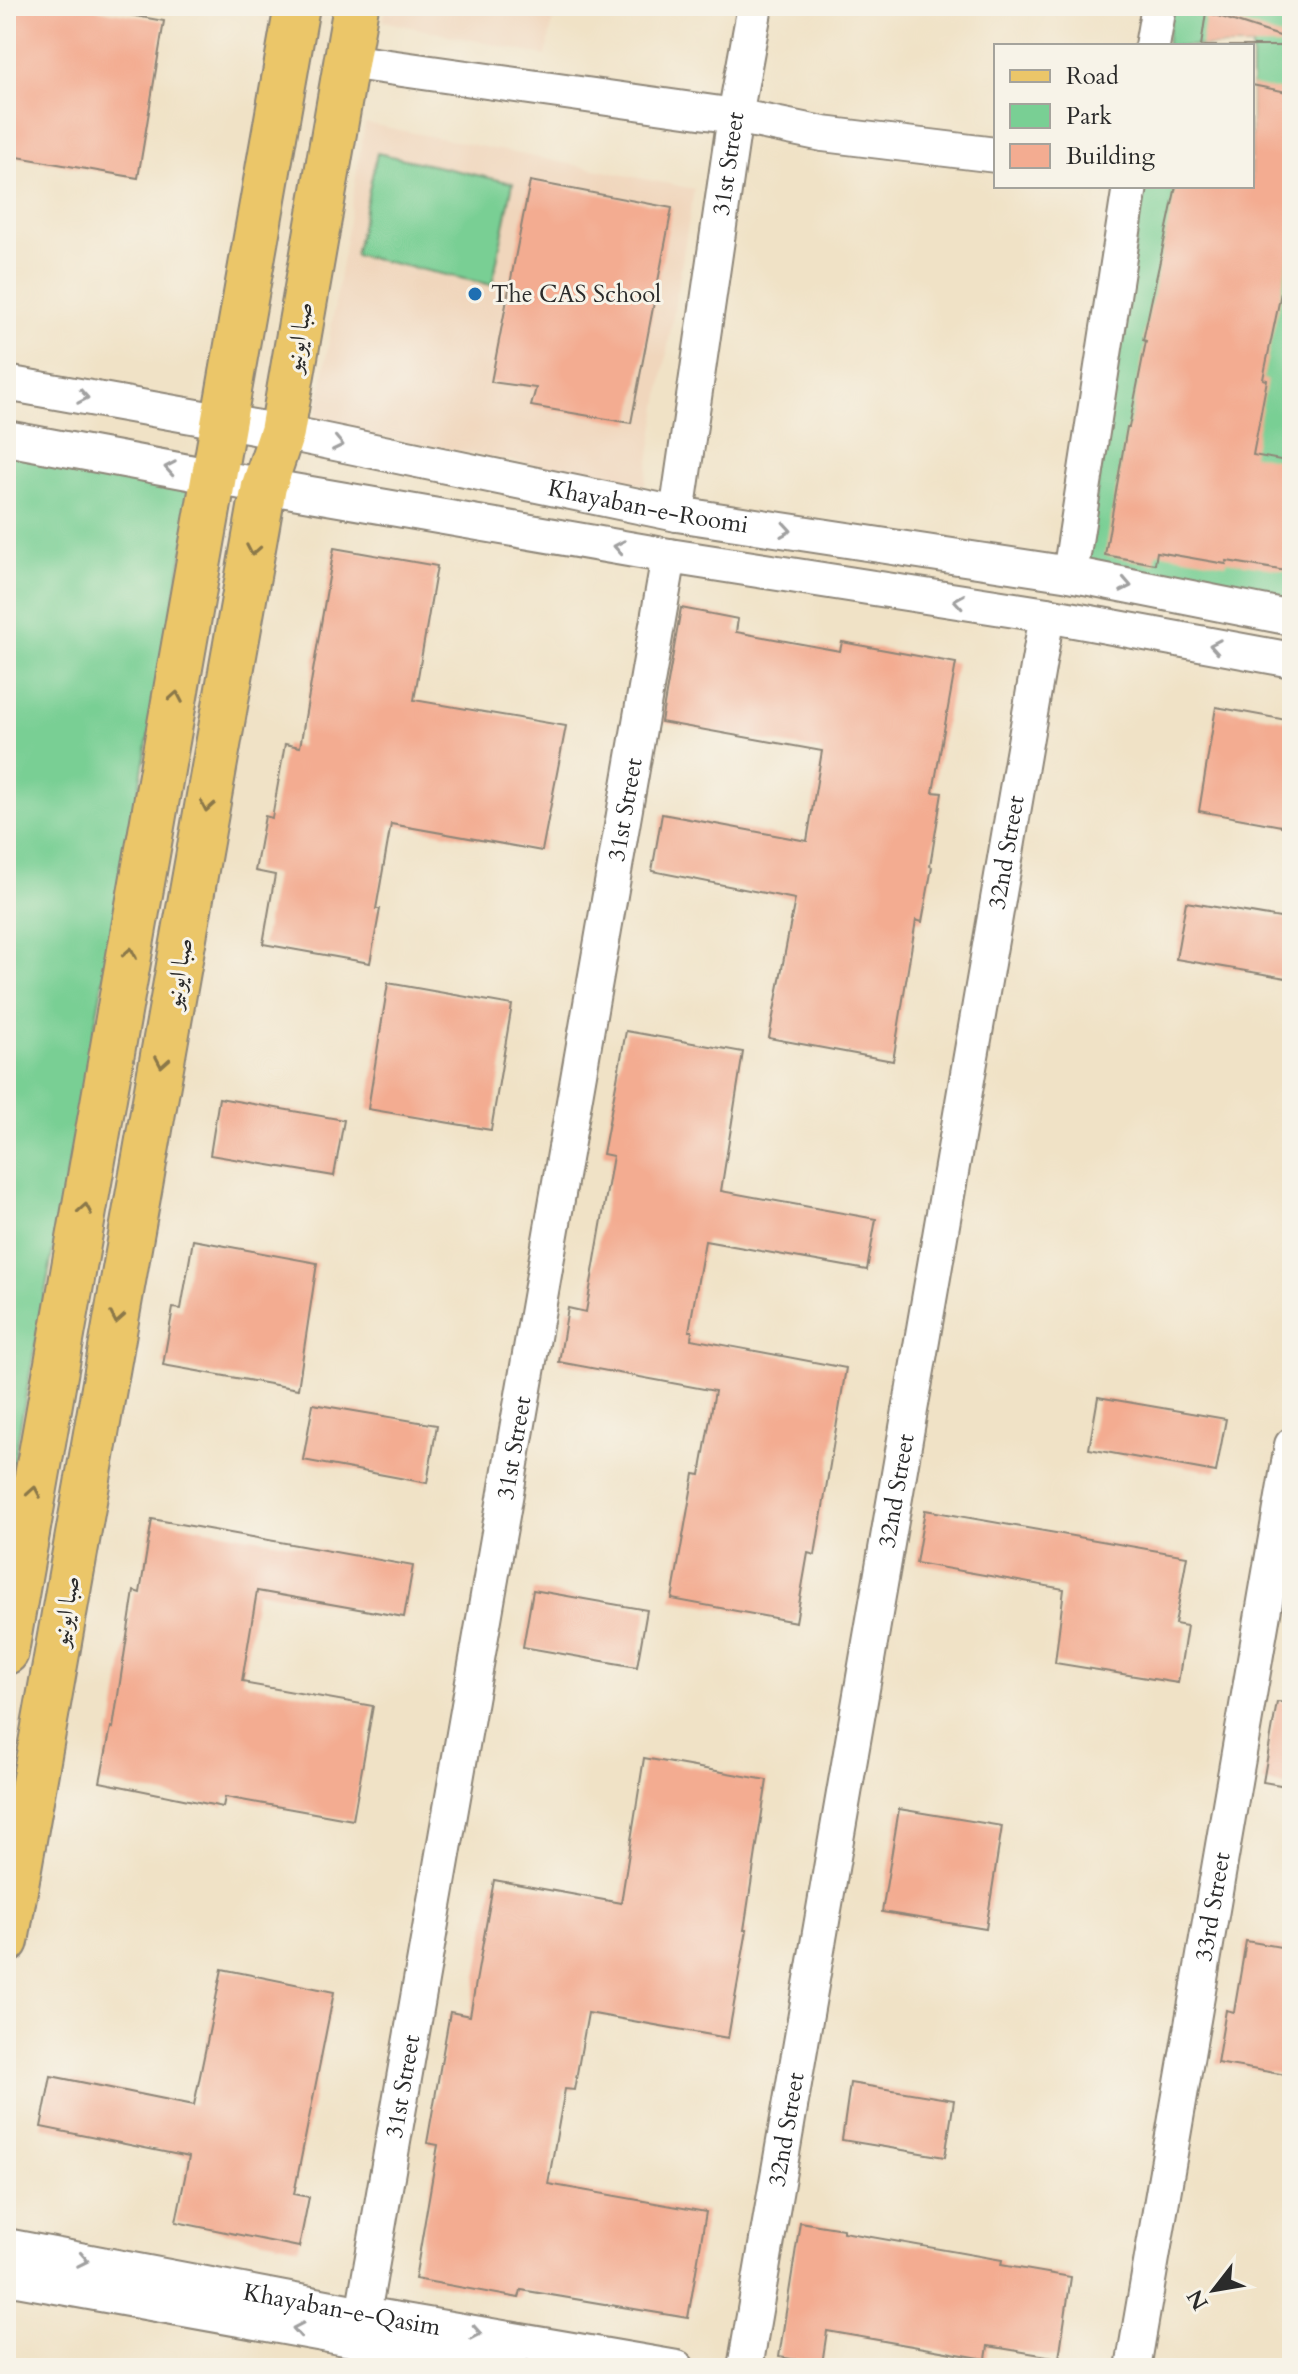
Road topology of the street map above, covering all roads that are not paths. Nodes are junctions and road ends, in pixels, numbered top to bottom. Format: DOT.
graph roads {
  1 [pos="297,6"];
  2 [pos="356,6"];
  3 [pos="374,6"];
  4 [pos="755,6"];
  5 [pos="1159,6"];
  6 [pos="1152,44"];
  7 [pos="355,62"];
  8 [pos="735,116"];
  9 [pos="994,155"];
  10 [pos="1130,188"];
  11 [pos="6,383"];
  12 [pos="224,422"];
  13 [pos="292,435"];
  14 [pos="6,438"];
  15 [pos="215,476"];
  16 [pos="264,486"];
  17 [pos="677,514"];
  18 [pos="669,556"];
  19 [pos="1070,574"];
  20 [pos="1047,615"];
  21 [pos="1292,618"];
  22 [pos="1292,660"];
  23 [pos="1292,1445"];
  24 [pos="6,1652"];
  25 [pos="6,1941"];
  26 [pos="6,2246"];
  27 [pos="6,2277"];
  28 [pos="359,2327"];
  29 [pos="512,2368"];
  30 [pos="677,2368"];
  31 [pos="745,2368"];
  32 [pos="1133,2368"];
  1 -- 12 [label="main road"];
  2 -- 7 [label="main road, صبا ایونیو"];
  3 -- 7 [label="street"];
  4 -- 8 [label="street, 31st Street"];
  5 -- 6 [label="street"];
  7 -- 8 [label="street"];
  7 -- 13 [label="main road, صبا ایونیو"];
  8 -- 9 [label="street"];
  8 -- 17 [label="street, 31st Street"];
  10 -- 19 [label="street"];
  11 -- 12 [label="street, Khayaban-e-Roomi, one-way"];
  12 -- 13 [label="street, Khayaban-e-Roomi"];
  12 -- 15 [label="main road"];
  13 -- 16 [label="main road, صبا ایونیو"];
  13 -- 17 [label="street, Khayaban-e-Roomi, one-way"];
  15 -- 14 [label="street, Khayaban-e-Roomi, one-way"];
  15 -- 16 [label="street, Khayaban-e-Roomi"];
  24 -- 15 [label="main road, one-way"];
  18 -- 16 [label="street, Khayaban-e-Roomi, one-way"];
  16 -- 25 [label="main road, صبا ایونیو, one-way"];
  17 -- 19 [label="street, Khayaban-e-Roomi, one-way"];
  20 -- 18 [label="street, Khayaban-e-Roomi, one-way"];
  18 -- 28 [label="street, 31st Street"];
  19 -- 21 [label="street, Khayaban-e-Roomi, one-way"];
  22 -- 20 [label="street, Khayaban-e-Roomi, one-way"];
  20 -- 31 [label="street, 32nd Street"];
  23 -- 32 [label="street, 33rd Street"];
  26 -- 28 [label="street, Khayaban-e-Qasim, one-way"];
  28 -- 27 [label="street, Khayaban-e-Qasim, one-way"];
  28 -- 29 [label="street, Khayaban-e-Qasim"];
  28 -- 30 [label="street, Khayaban-e-Qasim, one-way"];
}
